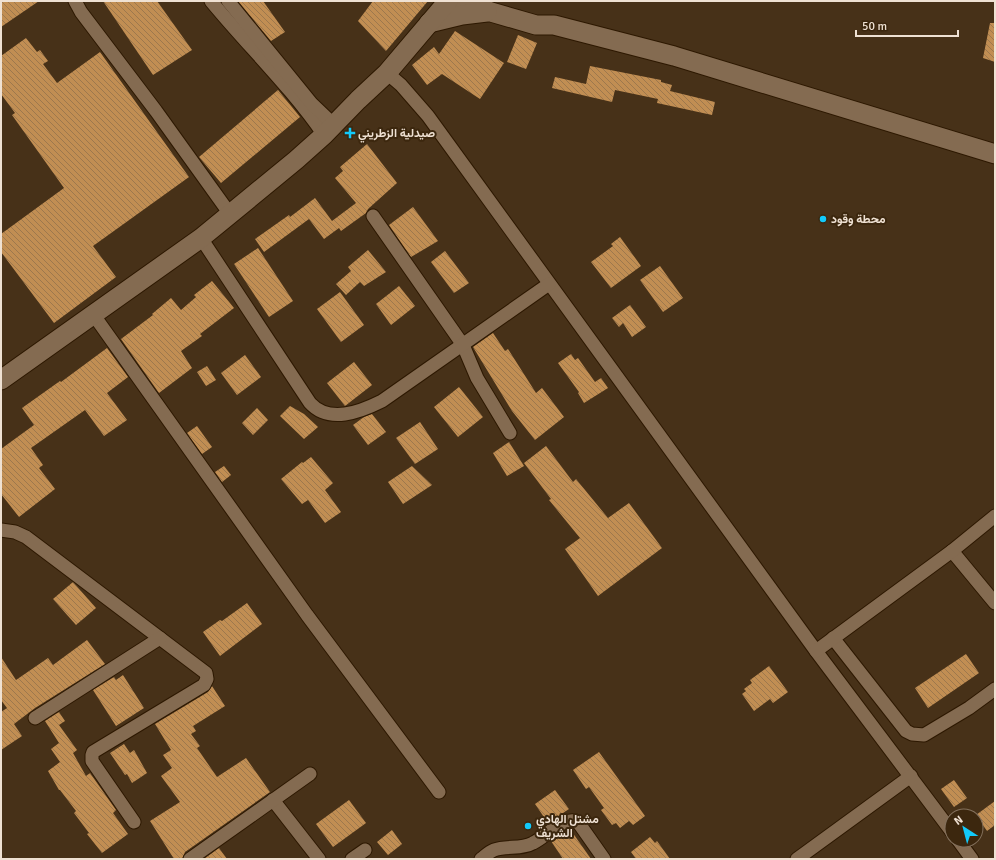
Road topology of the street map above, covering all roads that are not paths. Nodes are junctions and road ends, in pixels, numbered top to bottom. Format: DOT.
graph roads {
  1 [pos="75,1"];
  2 [pos="210,1"];
  3 [pos="228,1"];
  4 [pos="448,1"];
  5 [pos="462,1"];
  6 [pos="499,4"];
  7 [pos="429,23"];
  8 [pos="388,73"];
  9 [pos="329,130"];
  10 [pos="995,154"];
  11 [pos="230,214"];
  12 [pos="373,216"];
  13 [pos="201,238"];
  14 [pos="549,284"];
  15 [pos="93,314"];
  16 [pos="463,345"];
  17 [pos="1,380"];
  18 [pos="510,433"];
  19 [pos="995,516"];
  20 [pos="1,530"];
  21 [pos="952,550"];
  22 [pos="995,603"];
  23 [pos="160,638"];
  24 [pos="834,638"];
  25 [pos="816,651"];
  26 [pos="995,689"];
  27 [pos="35,718"];
  28 [pos="310,774"];
  29 [pos="910,776"];
  30 [pos="439,792"];
  31 [pos="273,800"];
  32 [pos="944,821"];
  33 [pos="134,822"];
  34 [pos="964,848"];
  35 [pos="365,850"];
  36 [pos="190,859"];
  37 [pos="319,859"];
  38 [pos="352,859"];
  39 [pos="481,859"];
  40 [pos="604,859"];
  41 [pos="797,859"];
  42 [pos="972,859"];
  1 -- 11 [label="street"];
  2 -- 9 [label="street"];
  3 -- 9 [label="street"];
  4 -- 7 [label="main road"];
  5 -- 6 [label="main road"];
  6 -- 7 [label="main road"];
  6 -- 10 [label="main road"];
  7 -- 8 [label="main road"];
  8 -- 9 [label="main road"];
  8 -- 14 [label="street"];
  9 -- 11 [label="main road"];
  11 -- 13 [label="main road"];
  12 -- 16 [label="street"];
  13 -- 15 [label="main road"];
  13 -- 16 [label="street"];
  14 -- 16 [label="street"];
  14 -- 25 [label="street"];
  15 -- 17 [label="main road"];
  15 -- 30 [label="street"];
  16 -- 18 [label="street"];
  19 -- 21 [label="street"];
  20 -- 23 [label="street"];
  21 -- 22 [label="street"];
  21 -- 24 [label="street"];
  23 -- 27 [label="street"];
  23 -- 33 [label="street"];
  24 -- 25 [label="street"];
  24 -- 26 [label="street"];
  25 -- 29 [label="street"];
  28 -- 31 [label="street"];
  29 -- 32 [label="street"];
  29 -- 41 [label="street"];
  31 -- 36 [label="street"];
  31 -- 37 [label="street"];
  34 -- 42 [label="street"];
  35 -- 38 [label="street"];
  39 -- 40 [label="street"];
}
